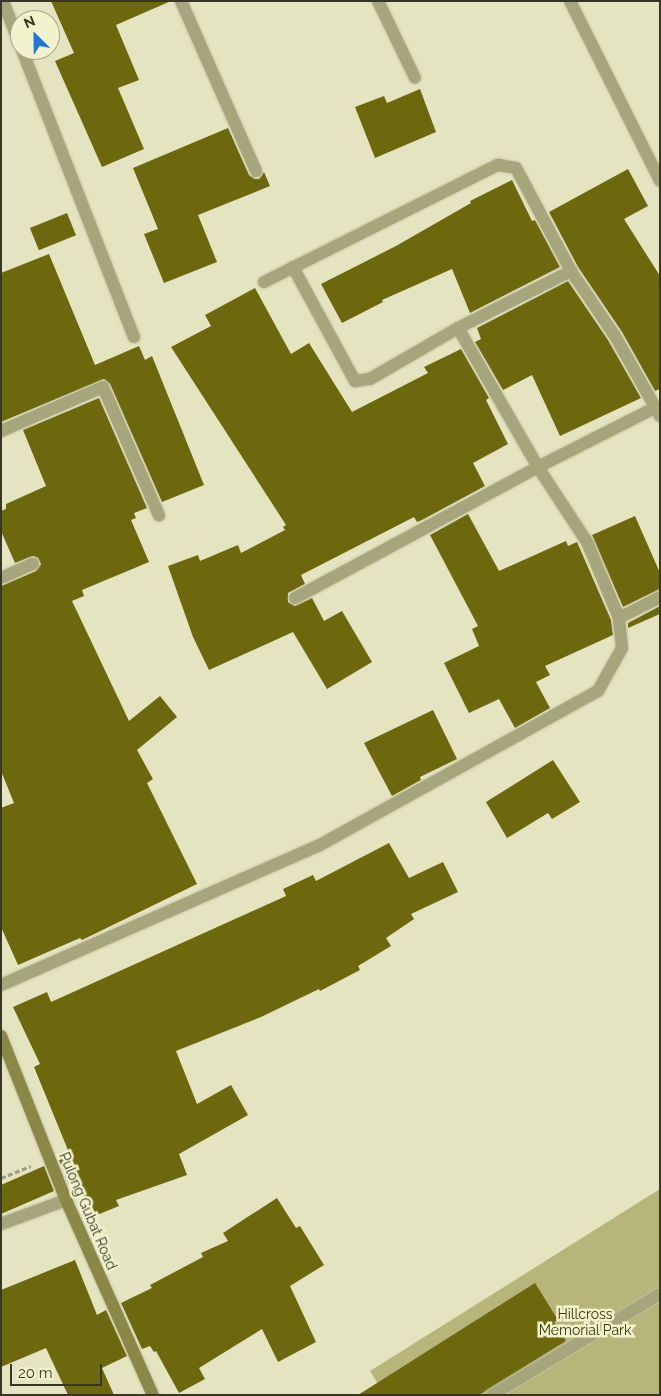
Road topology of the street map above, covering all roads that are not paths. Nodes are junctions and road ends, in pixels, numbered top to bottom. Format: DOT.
graph roads {
  1 [pos="3,1"];
  2 [pos="181,1"];
  3 [pos="378,1"];
  4 [pos="570,1"];
  5 [pos="10,19"];
  6 [pos="26,60"];
  7 [pos="415,78"];
  8 [pos="256,171"];
  9 [pos="660,181"];
  10 [pos="294,267"];
  11 [pos="571,271"];
  12 [pos="264,282"];
  13 [pos="458,328"];
  14 [pos="134,337"];
  15 [pos="658,412"];
  16 [pos="1,431"];
  17 [pos="538,467"];
  18 [pos="159,515"];
  19 [pos="33,564"];
  20 [pos="1,578"];
  21 [pos="660,597"];
  22 [pos="295,598"];
  23 [pos="619,618"];
  24 [pos="1,985"];
  25 [pos="1,1036"];
  26 [pos="66,1200"];
  27 [pos="1,1224"];
  28 [pos="660,1294"];
  29 [pos="153,1395"];
  30 [pos="492,1395"];
  1 -- 5 [label="street"];
  2 -- 8 [label="street"];
  3 -- 7 [label="street"];
  4 -- 9 [label="street"];
  6 -- 14 [label="street"];
  10 -- 11 [label="street"];
  10 -- 12 [label="street"];
  10 -- 13 [label="street"];
  11 -- 13 [label="street"];
  11 -- 15 [label="street"];
  13 -- 17 [label="street"];
  15 -- 17 [label="street"];
  16 -- 18 [label="street"];
  17 -- 22 [label="street"];
  17 -- 23 [label="street"];
  19 -- 20 [label="street"];
  21 -- 23 [label="street"];
  23 -- 24 [label="street"];
  25 -- 26 [label="main road, Pulong Gubat Road"];
  26 -- 27 [label="street"];
  26 -- 29 [label="main road, Pulong Gubat Road"];
  28 -- 30 [label="street"];
}
